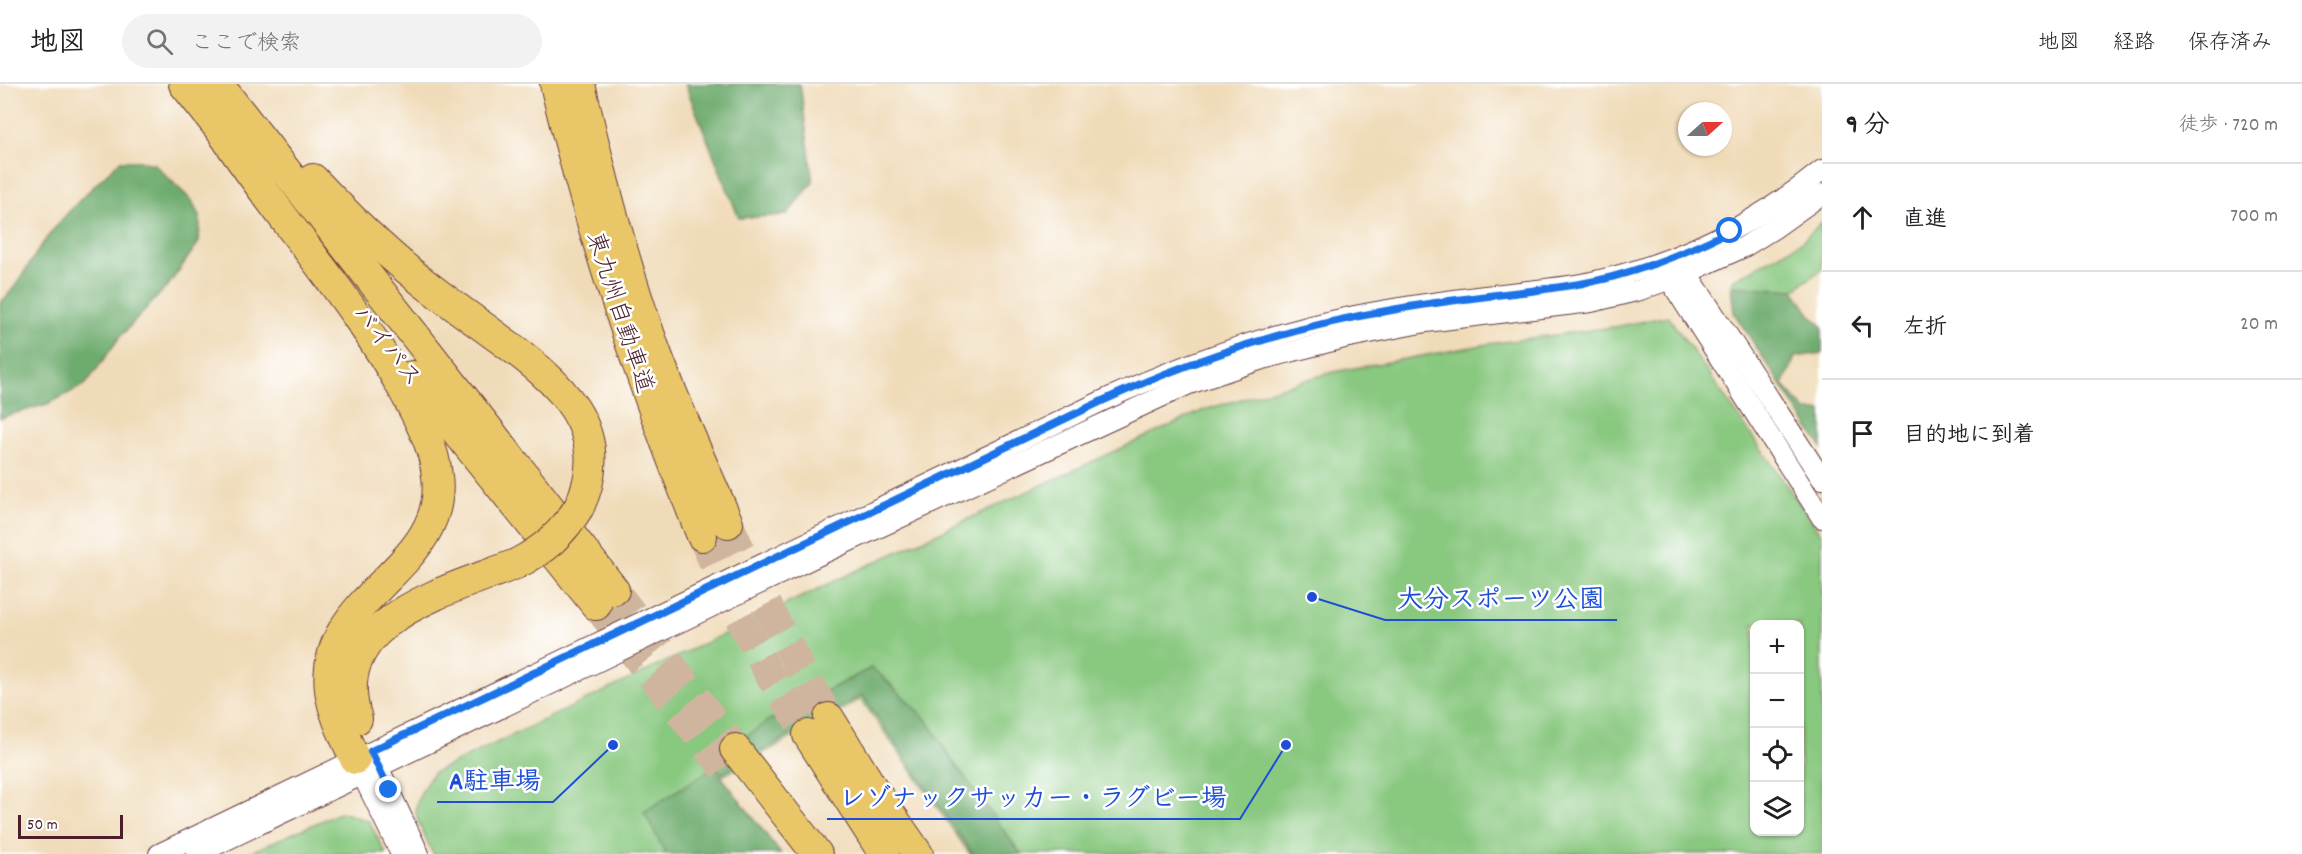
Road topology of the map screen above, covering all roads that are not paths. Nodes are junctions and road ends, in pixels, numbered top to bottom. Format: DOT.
graph roads {
  1 [pos="184,84"];
  2 [pos="218,84"];
  3 [pos="230,84"];
  4 [pos="555,84"];
  5 [pos="580,84"];
  6 [pos="224,135"];
  7 [pos="1822,170"];
  8 [pos="1822,194"];
  9 [pos="1671,258"];
  10 [pos="1678,276"];
  11 [pos="1822,479"];
  12 [pos="1822,518"];
  13 [pos="366,763"];
  14 [pos="159,854"];
  15 [pos="197,854"];
  16 [pos="401,854"];
  17 [pos="419,854"];
  18 [pos="791,854"];
  19 [pos="817,854"];
  20 [pos="884,854"];
  21 [pos="918,854"];
  1 -- 6 [label="highway, バイパス"];
  2 -- 6 [label="highway, バイパス"];
  3 -- 13 [label="highway, bridge"];
  4 -- 5 [label="highway, 東九州自動車道"];
  6 -- 13 [label="highway"];
  7 -- 9 [label="street"];
  8 -- 10 [label="street"];
  9 -- 10 [label="street"];
  9 -- 13 [label="street"];
  10 -- 11 [label="street"];
  10 -- 12 [label="street"];
  10 -- 13 [label="street"];
  13 -- 14 [label="street"];
  13 -- 15 [label="street"];
  13 -- 16 [label="street"];
  13 -- 17 [label="street"];
  18 -- 19 [label="highway"];
  20 -- 21 [label="highway"];
}
